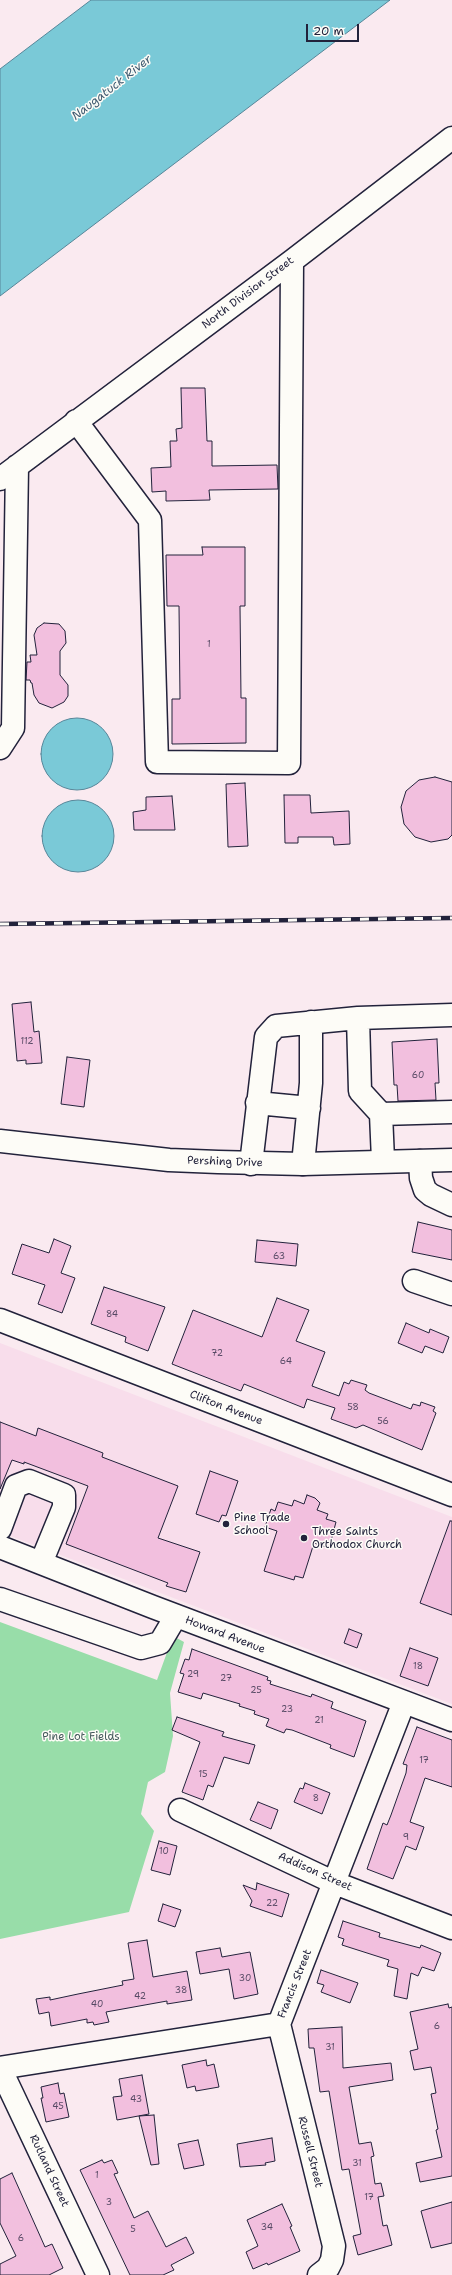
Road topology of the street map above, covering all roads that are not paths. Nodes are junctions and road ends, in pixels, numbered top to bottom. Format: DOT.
graph roads {
  1 [pos="452,138"];
  2 [pos="292,260"];
  3 [pos="76,421"];
  4 [pos="8,472"];
  5 [pos="0,748"];
  6 [pos="452,1015"];
  7 [pos="358,1018"];
  8 [pos="311,1022"];
  9 [pos="257,1103"];
  10 [pos="309,1108"];
  11 [pos="452,1112"];
  12 [pos="381,1114"];
  13 [pos="0,1141"];
  14 [pos="383,1160"];
  15 [pos="452,1160"];
  16 [pos="420,1161"];
  17 [pos="251,1164"];
  18 [pos="303,1164"];
  19 [pos="452,1205"];
  20 [pos="414,1281"];
  21 [pos="452,1294"];
  22 [pos="0,1320"];
  23 [pos="452,1495"];
  24 [pos="0,1529"];
  25 [pos="0,1547"];
  26 [pos="41,1563"];
  27 [pos="0,1599"];
  28 [pos="176,1616"];
  29 [pos="404,1702"];
  30 [pos="452,1720"];
  31 [pos="180,1810"];
  32 [pos="336,1883"];
  33 [pos="452,1928"];
  34 [pos="279,2024"];
  35 [pos="0,2068"];
  36 [pos="98,2275"];
  37 [pos="319,2275"];
  1 -- 2 [label="street, North Division Street"];
  2 -- 3 [label="street, North Division Street"];
  2 -- 3 [label="street"];
  3 -- 4 [label="street, North Division Street"];
  4 -- 5 [label="street"];
  6 -- 7 [label="street"];
  7 -- 8 [label="street"];
  7 -- 12 [label="street"];
  8 -- 9 [label="street"];
  8 -- 10 [label="street"];
  9 -- 10 [label="street"];
  9 -- 17 [label="street"];
  10 -- 18 [label="street"];
  11 -- 12 [label="street"];
  12 -- 14 [label="street"];
  13 -- 17 [label="street, Pershing Drive"];
  14 -- 16 [label="street, Pershing Drive"];
  14 -- 18 [label="street, Pershing Drive"];
  15 -- 16 [label="street, Pershing Drive"];
  16 -- 19 [label="street"];
  17 -- 18 [label="street, Pershing Drive"];
  20 -- 21 [label="street"];
  22 -- 23 [label="street, Clifton Avenue"];
  24 -- 26 [label="street"];
  25 -- 26 [label="street, Howard Avenue"];
  26 -- 28 [label="street, Howard Avenue"];
  27 -- 28 [label="street"];
  28 -- 29 [label="street, Howard Avenue"];
  29 -- 30 [label="street, Howard Avenue"];
  29 -- 32 [label="street, Francis Street"];
  31 -- 32 [label="street, Addison Street"];
  32 -- 33 [label="street, Addison Street"];
  32 -- 34 [label="street, Francis Street"];
  34 -- 35 [label="street, Francis Street"];
  34 -- 37 [label="street, Russell Street"];
  35 -- 36 [label="street, Rutland Street"];
}
